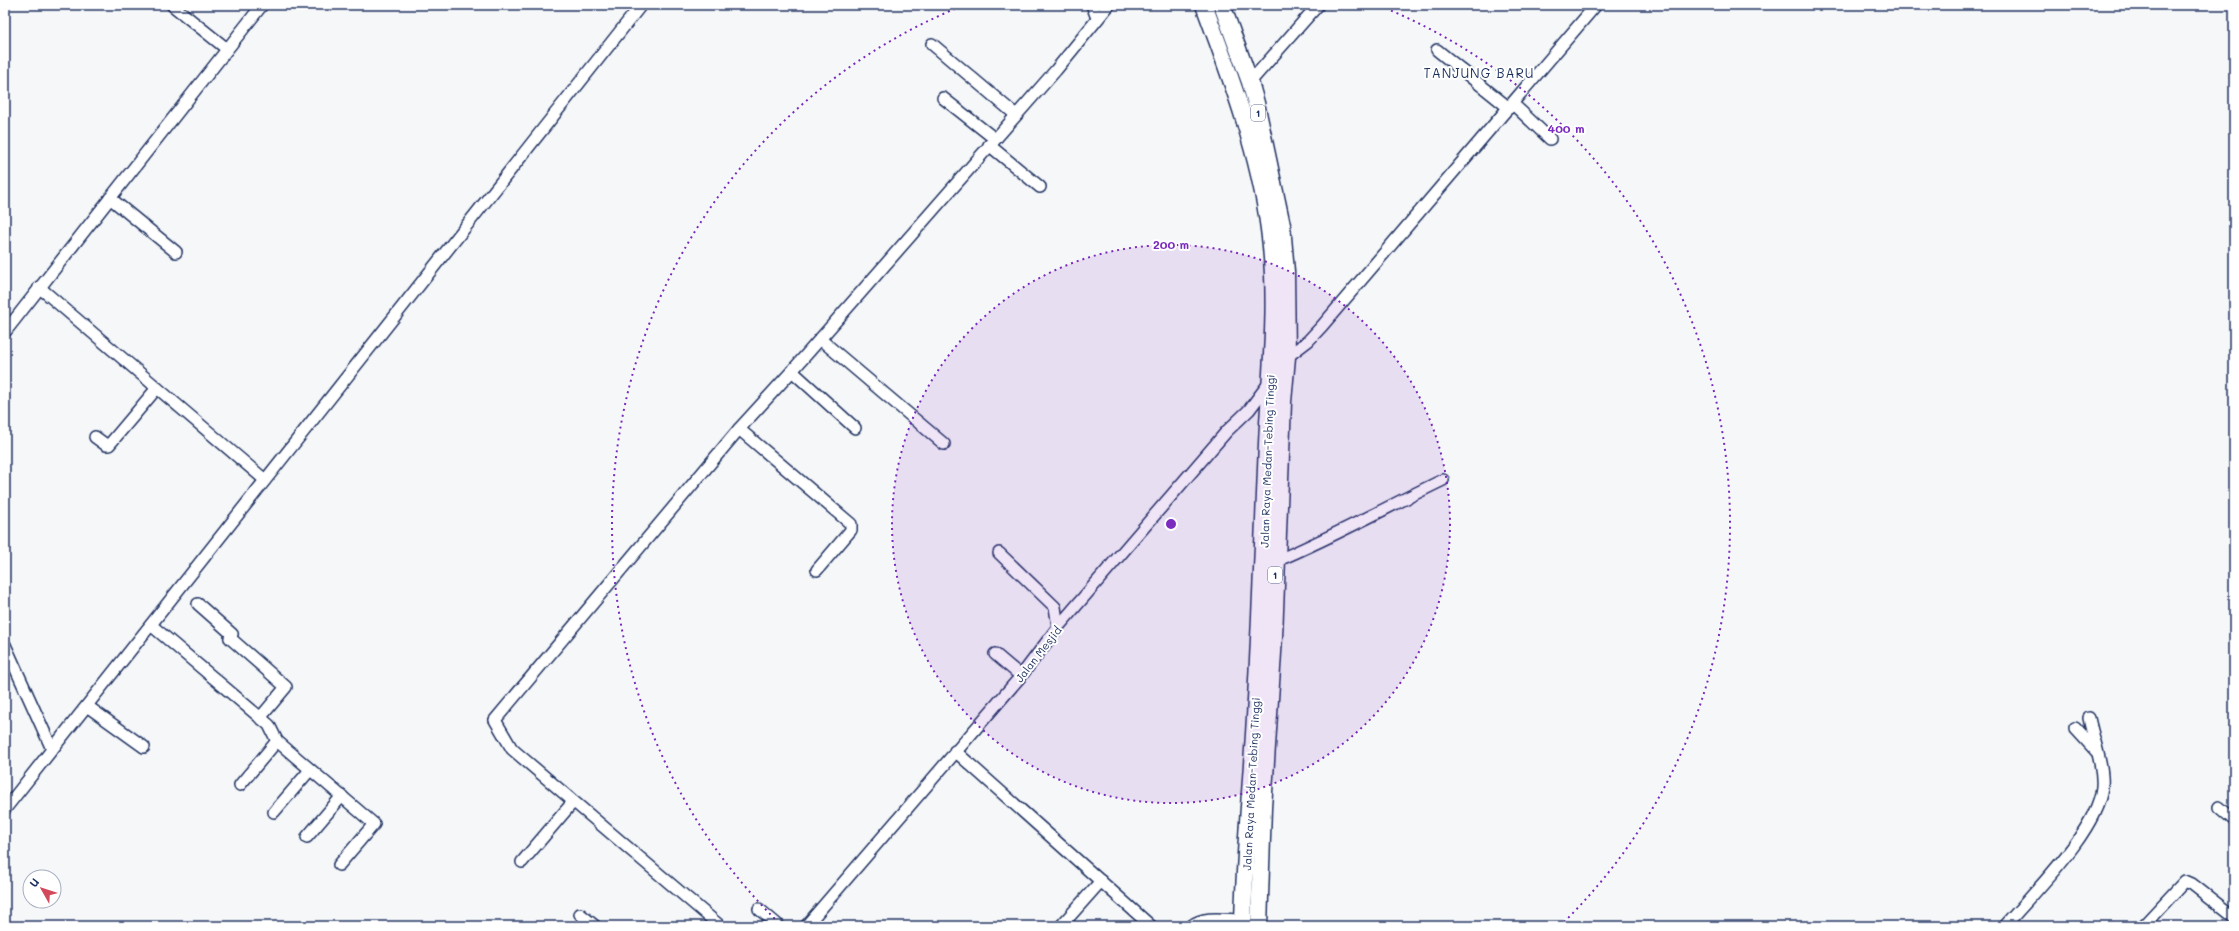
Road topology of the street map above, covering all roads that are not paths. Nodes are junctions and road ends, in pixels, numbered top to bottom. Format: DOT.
graph roads {
  1 [pos="172,5"];
  2 [pos="262,5"];
  3 [pos="642,5"];
  4 [pos="1092,5"];
  5 [pos="1109,5"];
  6 [pos="1204,5"];
  7 [pos="1222,5"];
  8 [pos="1318,5"];
  9 [pos="1596,5"];
  10 [pos="1097,18"];
  11 [pos="932,44"];
  12 [pos="227,49"];
  13 [pos="1437,50"];
  14 [pos="1250,82"];
  15 [pos="944,98"];
  16 [pos="1511,106"];
  17 [pos="1016,115"];
  18 [pos="1550,139"];
  19 [pos="992,142"];
  20 [pos="1040,187"];
  21 [pos="110,198"];
  22 [pos="176,252"];
  23 [pos="40,287"];
  24 [pos="5,332"];
  25 [pos="820,339"];
  26 [pos="1287,357"];
  27 [pos="792,371"];
  28 [pos="1270,382"];
  29 [pos="157,388"];
  30 [pos="855,428"];
  31 [pos="739,429"];
  32 [pos="95,438"];
  33 [pos="944,444"];
  34 [pos="265,480"];
  35 [pos="1443,480"];
  36 [pos="999,553"];
  37 [pos="1276,561"];
  38 [pos="817,570"];
  39 [pos="198,604"];
  40 [pos="151,625"];
  41 [pos="1058,628"];
  42 [pos="5,646"];
  43 [pos="994,654"];
  44 [pos="1021,676"];
  45 [pos="87,706"];
  46 [pos="260,718"];
  47 [pos="2089,718"];
  48 [pos="2075,728"];
  49 [pos="277,741"];
  50 [pos="144,747"];
  51 [pos="52,749"];
  52 [pos="2096,751"];
  53 [pos="955,752"];
  54 [pos="310,770"];
  55 [pos="240,784"];
  56 [pos="342,796"];
  57 [pos="572,802"];
  58 [pos="2219,807"];
  59 [pos="5,809"];
  60 [pos="274,812"];
  61 [pos="2234,820"];
  62 [pos="307,837"];
  63 [pos="522,862"];
  64 [pos="339,865"];
  65 [pos="1101,881"];
  66 [pos="760,909"];
  67 [pos="580,914"];
  68 [pos="2234,917"];
  69 [pos="1243,923"];
  70 [pos="716,925"];
  71 [pos="595,926"];
  72 [pos="780,926"];
  73 [pos="806,926"];
  74 [pos="1061,926"];
  75 [pos="1151,926"];
  76 [pos="1191,926"];
  77 [pos="1259,926"];
  78 [pos="2005,926"];
  79 [pos="2143,926"];
  1 -- 12 [label="street"];
  2 -- 12 [label="street"];
  3 -- 34 [label="street"];
  4 -- 10 [label="street"];
  5 -- 10 [label="street"];
  6 -- 28 [label="highway, Jalan Raya Medan-Tebing Tinggi / 1"];
  7 -- 14 [label="highway, Jalan Raya Medan-Tebing Tinggi / 1"];
  8 -- 14 [label="street"];
  9 -- 16 [label="street"];
  10 -- 17 [label="street"];
  11 -- 17 [label="street"];
  12 -- 21 [label="street"];
  13 -- 16 [label="street"];
  14 -- 26 [label="highway, Jalan Raya Medan-Tebing Tinggi / 1"];
  15 -- 19 [label="street"];
  16 -- 18 [label="street"];
  16 -- 26 [label="street"];
  17 -- 19 [label="street"];
  19 -- 20 [label="street"];
  19 -- 25 [label="street"];
  21 -- 22 [label="street"];
  21 -- 23 [label="street"];
  23 -- 24 [label="street"];
  23 -- 29 [label="street"];
  25 -- 27 [label="street"];
  25 -- 33 [label="street"];
  26 -- 37 [label="highway, Jalan Raya Medan-Tebing Tinggi / 1"];
  27 -- 30 [label="street"];
  27 -- 31 [label="street"];
  28 -- 41 [label="street, Jalan Mesjid"];
  28 -- 69 [label="highway, Jalan Raya Medan-Tebing Tinggi / 1"];
  29 -- 32 [label="street"];
  29 -- 34 [label="street"];
  31 -- 38 [label="street"];
  31 -- 57 [label="street"];
  34 -- 40 [label="street"];
  35 -- 37 [label="street"];
  36 -- 41 [label="street"];
  37 -- 77 [label="highway, Jalan Raya Medan-Tebing Tinggi / 1"];
  39 -- 46 [label="street"];
  40 -- 45 [label="street"];
  40 -- 46 [label="street"];
  41 -- 44 [label="street, Jalan Mesjid"];
  42 -- 51 [label="street"];
  43 -- 44 [label="street"];
  44 -- 53 [label="street, Jalan Mesjid"];
  45 -- 50 [label="street"];
  45 -- 51 [label="street"];
  46 -- 49 [label="street"];
  47 -- 52 [label="street"];
  48 -- 52 [label="street"];
  49 -- 54 [label="street"];
  49 -- 55 [label="street"];
  51 -- 59 [label="street"];
  52 -- 78 [label="street"];
  53 -- 65 [label="street"];
  53 -- 73 [label="street, Jalan Mesjid"];
  54 -- 56 [label="street"];
  54 -- 60 [label="street"];
  56 -- 62 [label="street"];
  56 -- 64 [label="street"];
  57 -- 63 [label="street"];
  57 -- 70 [label="street"];
  58 -- 61 [label="street"];
  65 -- 74 [label="street"];
  65 -- 75 [label="street"];
  66 -- 72 [label="street"];
  67 -- 71 [label="street"];
  68 -- 79 [label="street"];
  69 -- 76 [label="street"];
}
